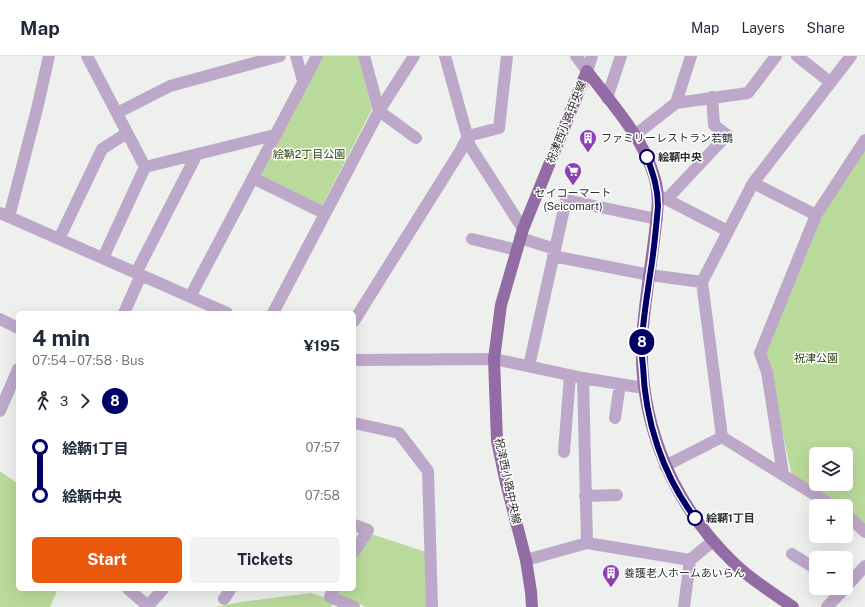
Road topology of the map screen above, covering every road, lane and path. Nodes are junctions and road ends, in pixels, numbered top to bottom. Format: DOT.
graph roads {
  1 [pos="49,56"];
  2 [pos="280,56"];
  3 [pos="296,56"];
  4 [pos="317,56"];
  5 [pos="364,56"];
  6 [pos="414,56"];
  7 [pos="445,56"];
  8 [pos="506,56"];
  9 [pos="576,56"];
  10 [pos="592,56"];
  11 [pos="621,56"];
  12 [pos="691,56"];
  13 [pos="776,56"];
  14 [pos="797,56"];
  15 [pos="851,56"];
  16 [pos="93,58"];
  17 [pos="587,71"];
  18 [pos="303,81"];
  19 [pos="830,82"];
  20 [pos="712,97"];
  21 [pos="607,98"];
  22 [pos="676,103"];
  23 [pos="379,111"];
  24 [pos="117,113"];
  25 [pos="127,134"];
  26 [pos="275,135"];
  27 [pos="635,135"];
  28 [pos="468,136"];
  29 [pos="416,138"];
  30 [pos="865,140"];
  31 [pos="197,154"];
  32 [pos="145,167"];
  33 [pos="253,178"];
  34 [pos="753,183"];
  35 [pos="662,197"];
  36 [pos="324,213"];
  37 [pos="4,215"];
  38 [pos="816,215"];
  39 [pos="656,219"];
  40 [pos="728,231"];
  41 [pos="522,234"];
  42 [pos="59,239"];
  43 [pos="472,239"];
  44 [pos="517,250"];
  45 [pos="554,252"];
  46 [pos="103,258"];
  47 [pos="138,274"];
  48 [pos="650,275"];
  49 [pos="702,282"];
  50 [pos="190,297"];
  51 [pos="125,311"];
  52 [pos="222,311"];
  53 [pos="274,311"];
  54 [pos="356,318"];
  55 [pos="0,319"];
  56 [pos="16,327"];
  57 [pos="494,359"];
  58 [pos="356,360"];
  59 [pos="529,366"];
  60 [pos="16,374"];
  61 [pos="570,375"];
  62 [pos="583,378"];
  63 [pos="620,384"];
  64 [pos="644,388"];
  65 [pos="0,410"];
  66 [pos="615,418"];
  67 [pos="356,423"];
  68 [pos="722,437"];
  69 [pos="565,440"];
  70 [pos="585,445"];
  71 [pos="564,452"];
  72 [pos="665,466"];
  73 [pos="783,474"];
  74 [pos="585,496"];
  75 [pos="617,496"];
  76 [pos="822,499"];
  77 [pos="853,521"];
  78 [pos="356,526"];
  79 [pos="865,532"];
  80 [pos="713,541"];
  81 [pos="587,543"];
  82 [pos="356,549"];
  83 [pos="792,554"];
  84 [pos="526,560"];
  85 [pos="690,560"];
  86 [pos="809,565"];
  87 [pos="865,566"];
  88 [pos="853,579"];
  89 [pos="130,591"];
  90 [pos="161,591"];
  91 [pos="332,591"];
  92 [pos="838,595"];
  93 [pos="147,606"];
  94 [pos="354,607"];
  95 [pos="432,607"];
  96 [pos="532,607"];
  97 [pos="684,607"];
  98 [pos="793,607"];
  99 [pos="827,607"];
  1 -- 37 [label="street"];
  2 -- 24 [label="street"];
  3 -- 18 [label="street"];
  4 -- 18 [label="street"];
  5 -- 23 [label="street"];
  6 -- 23 [label="street"];
  7 -- 28 [label="street"];
  8 -- 28 [label="street"];
  9 -- 17 [label="street"];
  10 -- 17 [label="street"];
  11 -- 21 [label="street"];
  12 -- 22 [label="street"];
  13 -- 20 [label="street"];
  14 -- 19 [label="street"];
  15 -- 19 [label="street"];
  16 -- 24 [label="street"];
  17 -- 21 [label="main road, 祝津西小路中央線"];
  17 -- 41 [label="main road, 祝津西小路中央線"];
  18 -- 26 [label="street"];
  19 -- 34 [label="street"];
  20 -- 22 [label="street"];
  20 -- 35 [label="street"];
  21 -- 27 [label="main road, 祝津西小路中央線"];
  22 -- 27 [label="street"];
  23 -- 29 [label="street"];
  23 -- 36 [label="street"];
  24 -- 25 [label="street"];
  25 -- 32 [label="street"];
  25 -- 42 [label="street"];
  26 -- 31 [label="street"];
  26 -- 33 [label="street"];
  27 -- 35 [label="main road, 祝津西小路中央線"];
  28 -- 41 [label="street"];
  28 -- 54 [label="street"];
  30 -- 38 [label="street"];
  31 -- 32 [label="street"];
  31 -- 47 [label="street"];
  32 -- 46 [label="street"];
  33 -- 36 [label="street"];
  33 -- 50 [label="street"];
  34 -- 38 [label="street"];
  34 -- 40 [label="street"];
  35 -- 39 [label="main road, 祝津西小路中央線"];
  35 -- 40 [label="street"];
  36 -- 53 [label="street"];
  37 -- 42 [label="street"];
  38 -- 73 [label="street"];
  39 -- 45 [label="street"];
  39 -- 48 [label="main road, 祝津西小路中央線"];
  40 -- 49 [label="street"];
  41 -- 44 [label="main road, 祝津西小路中央線"];
  41 -- 45 [label="street"];
  42 -- 46 [label="street"];
  43 -- 44 [label="street"];
  44 -- 57 [label="main road, 祝津西小路中央線"];
  45 -- 48 [label="street"];
  45 -- 59 [label="street"];
  46 -- 47 [label="street"];
  47 -- 50 [label="street"];
  47 -- 51 [label="street"];
  48 -- 49 [label="street"];
  48 -- 64 [label="main road, 祝津西小路中央線"];
  49 -- 68 [label="street"];
  50 -- 52 [label="street"];
  55 -- 56 [label="street"];
  57 -- 58 [label="street"];
  57 -- 59 [label="street"];
  57 -- 84 [label="main road, 祝津西小路中央線"];
  59 -- 61 [label="street"];
  60 -- 65 [label="street"];
  61 -- 62 [label="street"];
  61 -- 69 [label="street"];
  62 -- 63 [label="street"];
  62 -- 70 [label="street"];
  63 -- 64 [label="street"];
  63 -- 66 [label="street"];
  64 -- 72 [label="main road, 祝津西小路中央線"];
  67 -- 95 [label="street"];
  68 -- 72 [label="street"];
  68 -- 73 [label="street"];
  69 -- 70 [label="street"];
  69 -- 71 [label="street"];
  70 -- 74 [label="street"];
  72 -- 80 [label="main road, 祝津西小路中央線"];
  73 -- 76 [label="street"];
  74 -- 75 [label="street"];
  74 -- 81 [label="street"];
  77 -- 79 [label="street"];
  78 -- 82 [label="street"];
  80 -- 85 [label="street"];
  80 -- 98 [label="main road, 祝津西小路中央線"];
  81 -- 84 [label="street"];
  81 -- 85 [label="street"];
  83 -- 86 [label="street"];
  84 -- 96 [label="main road, 祝津西小路中央線"];
  85 -- 97 [label="street"];
  87 -- 88 [label="street"];
  89 -- 93 [label="street"];
  90 -- 93 [label="street"];
  91 -- 94 [label="street"];
  92 -- 99 [label="street"];
}
